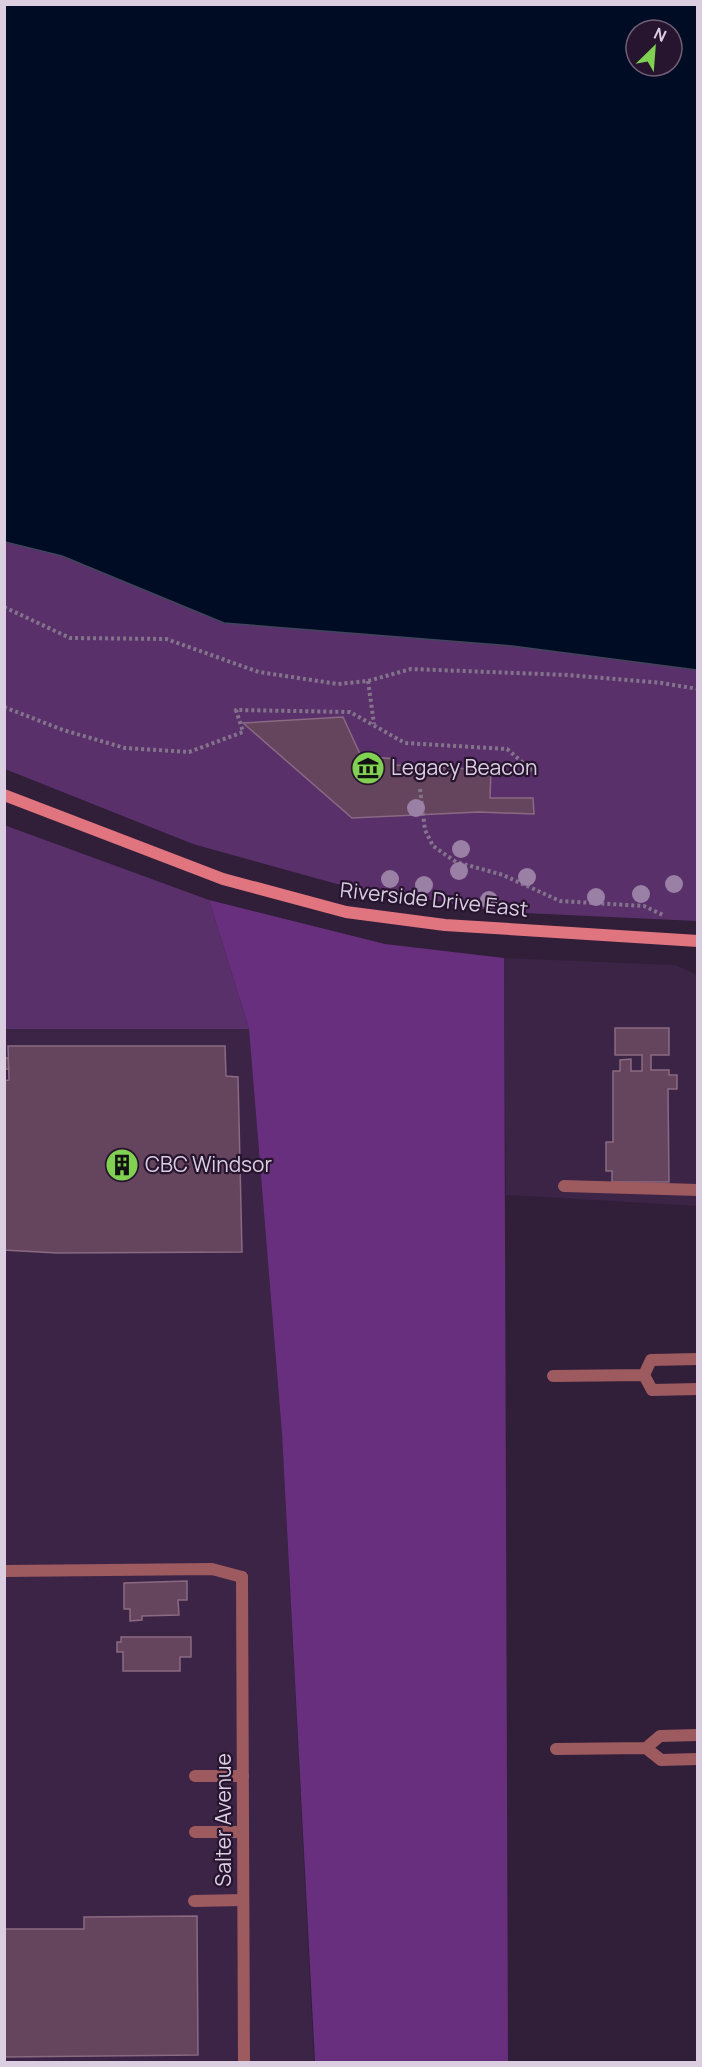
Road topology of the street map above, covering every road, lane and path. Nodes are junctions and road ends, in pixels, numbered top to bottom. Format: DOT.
graph roads {
  1 [pos="4,607"];
  2 [pos="368,681"];
  3 [pos="698,689"];
  4 [pos="4,706"];
  5 [pos="374,725"];
  6 [pos="535,772"];
  7 [pos="420,789"];
  8 [pos="4,795"];
  9 [pos="663,915"];
  10 [pos="698,941"];
  11 [pos="564,1186"];
  12 [pos="698,1190"];
  13 [pos="698,1359"];
  14 [pos="644,1375"];
  15 [pos="553,1376"];
  16 [pos="698,1389"];
  17 [pos="4,1571"];
  18 [pos="698,1735"];
  19 [pos="646,1748"];
  20 [pos="556,1749"];
  21 [pos="698,1759"];
  22 [pos="195,1776"];
  23 [pos="243,1776"];
  24 [pos="195,1832"];
  25 [pos="243,1832"];
  26 [pos="243,1900"];
  27 [pos="194,1901"];
  28 [pos="244,2062"];
  1 -- 2 [label="path"];
  2 -- 3 [label="path"];
  2 -- 5 [label="path"];
  4 -- 5 [label="path"];
  5 -- 6 [label="path"];
  7 -- 9 [label="path"];
  8 -- 10 [label="main road, Riverside Drive East"];
  11 -- 12 [label="street"];
  13 -- 14 [label="street"];
  14 -- 15 [label="street"];
  14 -- 16 [label="street"];
  17 -- 23 [label="street, Salter Avenue"];
  18 -- 19 [label="street"];
  19 -- 20 [label="street"];
  19 -- 21 [label="street"];
  22 -- 23 [label="street"];
  23 -- 25 [label="street, Salter Avenue"];
  24 -- 25 [label="street"];
  25 -- 26 [label="street, Salter Avenue"];
  26 -- 27 [label="street"];
  26 -- 28 [label="street, Salter Avenue"];
}
